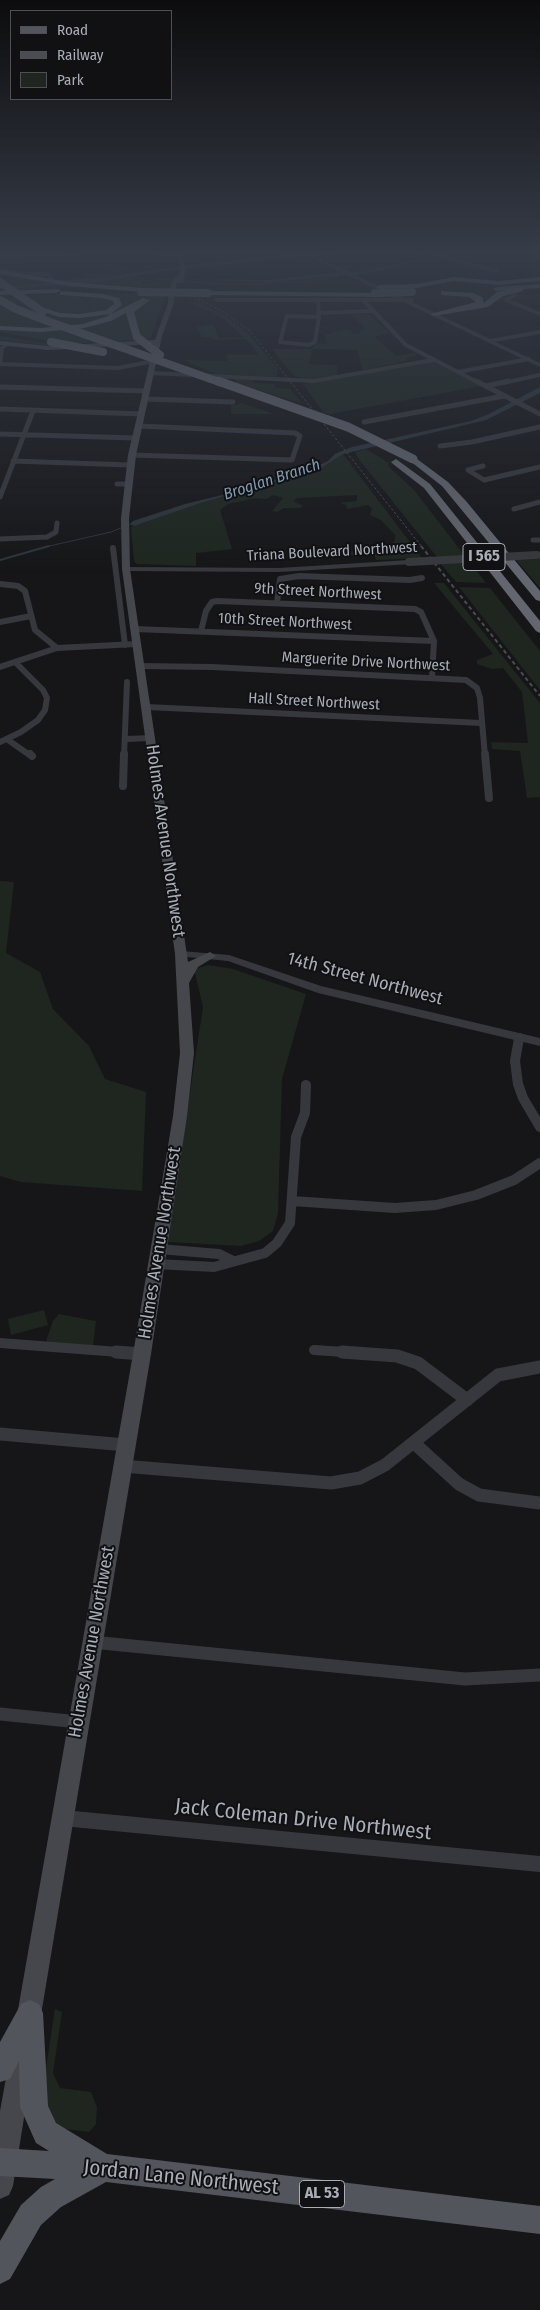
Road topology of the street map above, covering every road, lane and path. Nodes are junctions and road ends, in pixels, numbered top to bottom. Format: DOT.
graph roads {
  1 [pos="131,360"];
  2 [pos="132,360"];
  3 [pos="156,360"];
  4 [pos="171,360"];
  5 [pos="433,360"];
  6 [pos="525,360"];
  7 [pos="135,361"];
  8 [pos="154,361"];
  9 [pos="0,364"];
  10 [pos="458,372"];
  11 [pos="151,373"];
  12 [pos="540,375"];
  13 [pos="225,384"];
  14 [pos="486,386"];
  15 [pos="0,387"];
  16 [pos="148,391"];
  17 [pos="504,396"];
  18 [pos="146,399"];
  19 [pos="233,402"];
  20 [pos="0,410"];
  21 [pos="33,411"];
  22 [pos="142,414"];
  23 [pos="540,414"];
  24 [pos="364,422"];
  25 [pos="139,426"];
  26 [pos="540,427"];
  27 [pos="0,434"];
  28 [pos="23,435"];
  29 [pos="136,438"];
  30 [pos="440,446"];
  31 [pos="132,455"];
  32 [pos="13,461"];
  33 [pos="130,465"];
  34 [pos="483,466"];
  35 [pos="540,468"];
  36 [pos="117,484"];
  37 [pos="127,484"];
  38 [pos="0,497"];
  39 [pos="540,502"];
  40 [pos="514,509"];
  41 [pos="57,523"];
  42 [pos="0,539"];
  43 [pos="113,548"];
  44 [pos="539,555"];
  45 [pos="126,568"];
  46 [pos="152,569"];
  47 [pos="422,578"];
  48 [pos="128,582"];
  49 [pos="0,584"];
  50 [pos="540,598"];
  51 [pos="277,603"];
  52 [pos="31,616"];
  53 [pos="0,622"];
  54 [pos="135,629"];
  55 [pos="540,629"];
  56 [pos="201,631"];
  57 [pos="434,641"];
  58 [pos="131,644"];
  59 [pos="58,648"];
  60 [pos="14,662"];
  61 [pos="140,666"];
  62 [pos="0,667"];
  63 [pos="432,677"];
  64 [pos="127,682"];
  65 [pos="146,707"];
  66 [pos="481,723"];
  67 [pos="151,738"];
  68 [pos="126,739"];
  69 [pos="8,740"];
  70 [pos="0,742"];
  71 [pos="32,756"];
  72 [pos="123,786"];
  73 [pos="489,798"];
  74 [pos="178,937"];
  75 [pos="181,954"];
  76 [pos="206,955"];
  77 [pos="184,983"];
  78 [pos="519,1038"];
  79 [pos="540,1042"];
  80 [pos="306,1085"];
  81 [pos="540,1127"];
  82 [pos="540,1163"];
  83 [pos="292,1202"];
  84 [pos="157,1257"];
  85 [pos="233,1261"];
  86 [pos="0,1343"];
  87 [pos="314,1350"];
  88 [pos="142,1354"];
  89 [pos="540,1367"];
  90 [pos="467,1400"];
  91 [pos="0,1434"];
  92 [pos="414,1443"];
  93 [pos="126,1445"];
  94 [pos="122,1466"];
  95 [pos="540,1504"];
  96 [pos="92,1642"];
  97 [pos="540,1675"];
  98 [pos="0,1714"];
  99 [pos="79,1722"];
  100 [pos="62,1818"];
  101 [pos="540,1864"];
  102 [pos="30,2013"];
  103 [pos="0,2069"];
  104 [pos="103,2168"];
  105 [pos="1,2170"];
  106 [pos="540,2220"];
  107 [pos="0,2269"];
  1 -- 7 [label="highway, bridge"];
  2 -- 7 [label="highway, I 565"];
  3 -- 13 [label="highway, I 565, bridge"];
  4 -- 13 [label="highway, bridge"];
  5 -- 10 [label="street"];
  5 -- 11 [label="street"];
  6 -- 10 [label="street"];
  7 -- 55 [label="highway, I 565"];
  8 -- 9 [label="street"];
  8 -- 11 [label="main road, Holmes Avenue Northwest"];
  10 -- 14 [label="street"];
  11 -- 16 [label="main road, Holmes Avenue Northwest"];
  12 -- 14 [label="street"];
  13 -- 50 [label="highway, I 565, bridge"];
  14 -- 17 [label="street"];
  15 -- 16 [label="street"];
  16 -- 18 [label="main road, Holmes Avenue Northwest"];
  17 -- 23 [label="street"];
  17 -- 24 [label="street"];
  18 -- 19 [label="street"];
  18 -- 22 [label="main road, Holmes Avenue Northwest"];
  20 -- 21 [label="street"];
  21 -- 22 [label="street"];
  21 -- 28 [label="street"];
  22 -- 25 [label="main road, Holmes Avenue Northwest"];
  25 -- 29 [label="main road, Holmes Avenue Northwest"];
  25 -- 31 [label="street"];
  26 -- 30 [label="street"];
  27 -- 28 [label="street"];
  28 -- 29 [label="street"];
  28 -- 32 [label="street"];
  29 -- 31 [label="main road, Holmes Avenue Northwest"];
  31 -- 33 [label="main road, Holmes Avenue Northwest"];
  32 -- 33 [label="street"];
  32 -- 38 [label="street"];
  33 -- 37 [label="main road, Holmes Avenue Northwest"];
  34 -- 35 [label="street"];
  36 -- 37 [label="street"];
  37 -- 45 [label="main road, Holmes Avenue Northwest"];
  39 -- 40 [label="street"];
  41 -- 42 [label="street"];
  43 -- 58 [label="street"];
  44 -- 46 [label="street, Triana Boulevard Northwest, bridge"];
  45 -- 46 [label="street, Triana Boulevard Northwest"];
  45 -- 48 [label="main road, Holmes Avenue Northwest"];
  46 -- 48 [label="street"];
  47 -- 51 [label="street"];
  48 -- 54 [label="main road, Holmes Avenue Northwest"];
  49 -- 52 [label="street"];
  51 -- 56 [label="street, 9th Street Northwest"];
  51 -- 57 [label="street, 9th Street Northwest"];
  52 -- 53 [label="street"];
  52 -- 59 [label="street"];
  54 -- 56 [label="street, 10th Street Northwest"];
  54 -- 58 [label="main road, Holmes Avenue Northwest"];
  56 -- 57 [label="street, 10th Street Northwest"];
  57 -- 63 [label="street"];
  58 -- 59 [label="street"];
  58 -- 61 [label="main road, Holmes Avenue Northwest"];
  59 -- 60 [label="street"];
  60 -- 62 [label="street"];
  60 -- 69 [label="street"];
  61 -- 63 [label="street, Marguerite Drive Northwest"];
  61 -- 65 [label="main road, Holmes Avenue Northwest"];
  63 -- 66 [label="street, Marguerite Drive Northwest"];
  64 -- 68 [label="street"];
  65 -- 66 [label="street, Hall Street Northwest"];
  65 -- 67 [label="main road, Holmes Avenue Northwest"];
  66 -- 73 [label="street, Marguerite Drive Northwest"];
  67 -- 68 [label="street"];
  67 -- 74 [label="main road, Holmes Avenue Northwest"];
  68 -- 72 [label="street"];
  69 -- 70 [label="street"];
  69 -- 71 [label="street"];
  74 -- 75 [label="main road, Holmes Avenue Northwest"];
  74 -- 76 [label="main road"];
  75 -- 76 [label="street, 14th Street Northwest"];
  75 -- 77 [label="main road, Holmes Avenue Northwest"];
  76 -- 77 [label="main road"];
  76 -- 78 [label="street, 14th Street Northwest"];
  77 -- 84 [label="main road, Holmes Avenue Northwest"];
  78 -- 79 [label="street, 14th Street Northwest"];
  78 -- 81 [label="street"];
  80 -- 83 [label="street"];
  82 -- 83 [label="street"];
  83 -- 85 [label="street"];
  84 -- 85 [label="street"];
  84 -- 85 [label="street"];
  84 -- 88 [label="main road, Holmes Avenue Northwest"];
  86 -- 88 [label="street"];
  87 -- 90 [label="street"];
  88 -- 93 [label="main road, Holmes Avenue Northwest"];
  89 -- 90 [label="street"];
  90 -- 92 [label="street"];
  91 -- 93 [label="street"];
  92 -- 94 [label="street"];
  92 -- 95 [label="street"];
  93 -- 94 [label="main road, Holmes Avenue Northwest"];
  94 -- 96 [label="main road, Holmes Avenue Northwest"];
  96 -- 97 [label="street"];
  96 -- 99 [label="main road, Holmes Avenue Northwest"];
  98 -- 99 [label="street"];
  99 -- 100 [label="main road, Holmes Avenue Northwest"];
  100 -- 101 [label="street, Jack Coleman Drive Northwest"];
  100 -- 102 [label="main road, Holmes Avenue Northwest"];
  102 -- 103 [label="main road"];
  102 -- 104 [label="main road"];
  102 -- 105 [label="main road, Holmes Avenue Northwest"];
  104 -- 105 [label="main road, Jordan Lane Northwest / AL 53"];
  104 -- 106 [label="main road, Jordan Lane Northwest / AL 53"];
  104 -- 107 [label="main road"];
}
